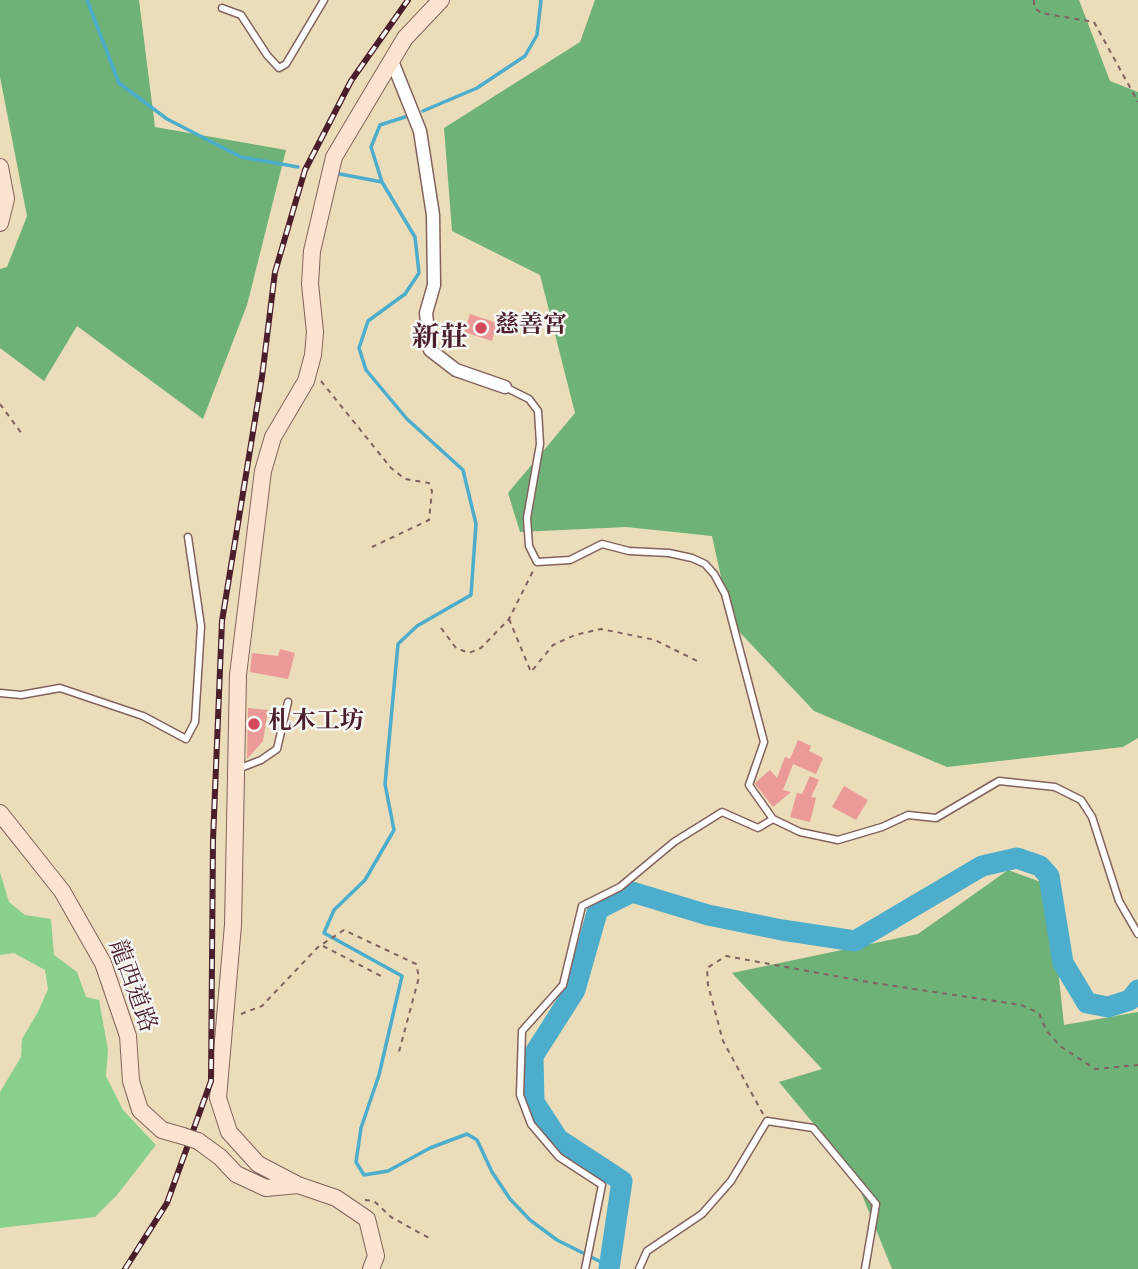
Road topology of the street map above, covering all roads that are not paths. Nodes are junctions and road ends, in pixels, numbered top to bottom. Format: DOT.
graph roads {
  1 [pos="324,0"];
  2 [pos="441,0"];
  3 [pos="222,8"];
  4 [pos="392,61"];
  5 [pos="0,167"];
  6 [pos="0,223"];
  7 [pos="505,387"];
  8 [pos="188,537"];
  9 [pos="0,694"];
  10 [pos="288,702"];
  11 [pos="236,770"];
  12 [pos="0,813"];
  13 [pos="773,819"];
  14 [pos="1138,934"];
  15 [pos="298,1185"];
  16 [pos="371,1269"];
  17 [pos="585,1269"];
  18 [pos="639,1269"];
  19 [pos="865,1269"];
  1 -- 3 [label="lane"];
  2 -- 4 [label="street"];
  4 -- 7 [label="street"];
  4 -- 11 [label="street"];
  5 -- 6 [label="street"];
  7 -- 13 [label="lane"];
  8 -- 9 [label="lane"];
  10 -- 11 [label="lane"];
  11 -- 15 [label="street"];
  12 -- 15 [label="street, 龍西道路"];
  13 -- 14 [label="lane"];
  13 -- 17 [label="lane"];
  15 -- 16 [label="street"];
  18 -- 19 [label="lane"];
}
